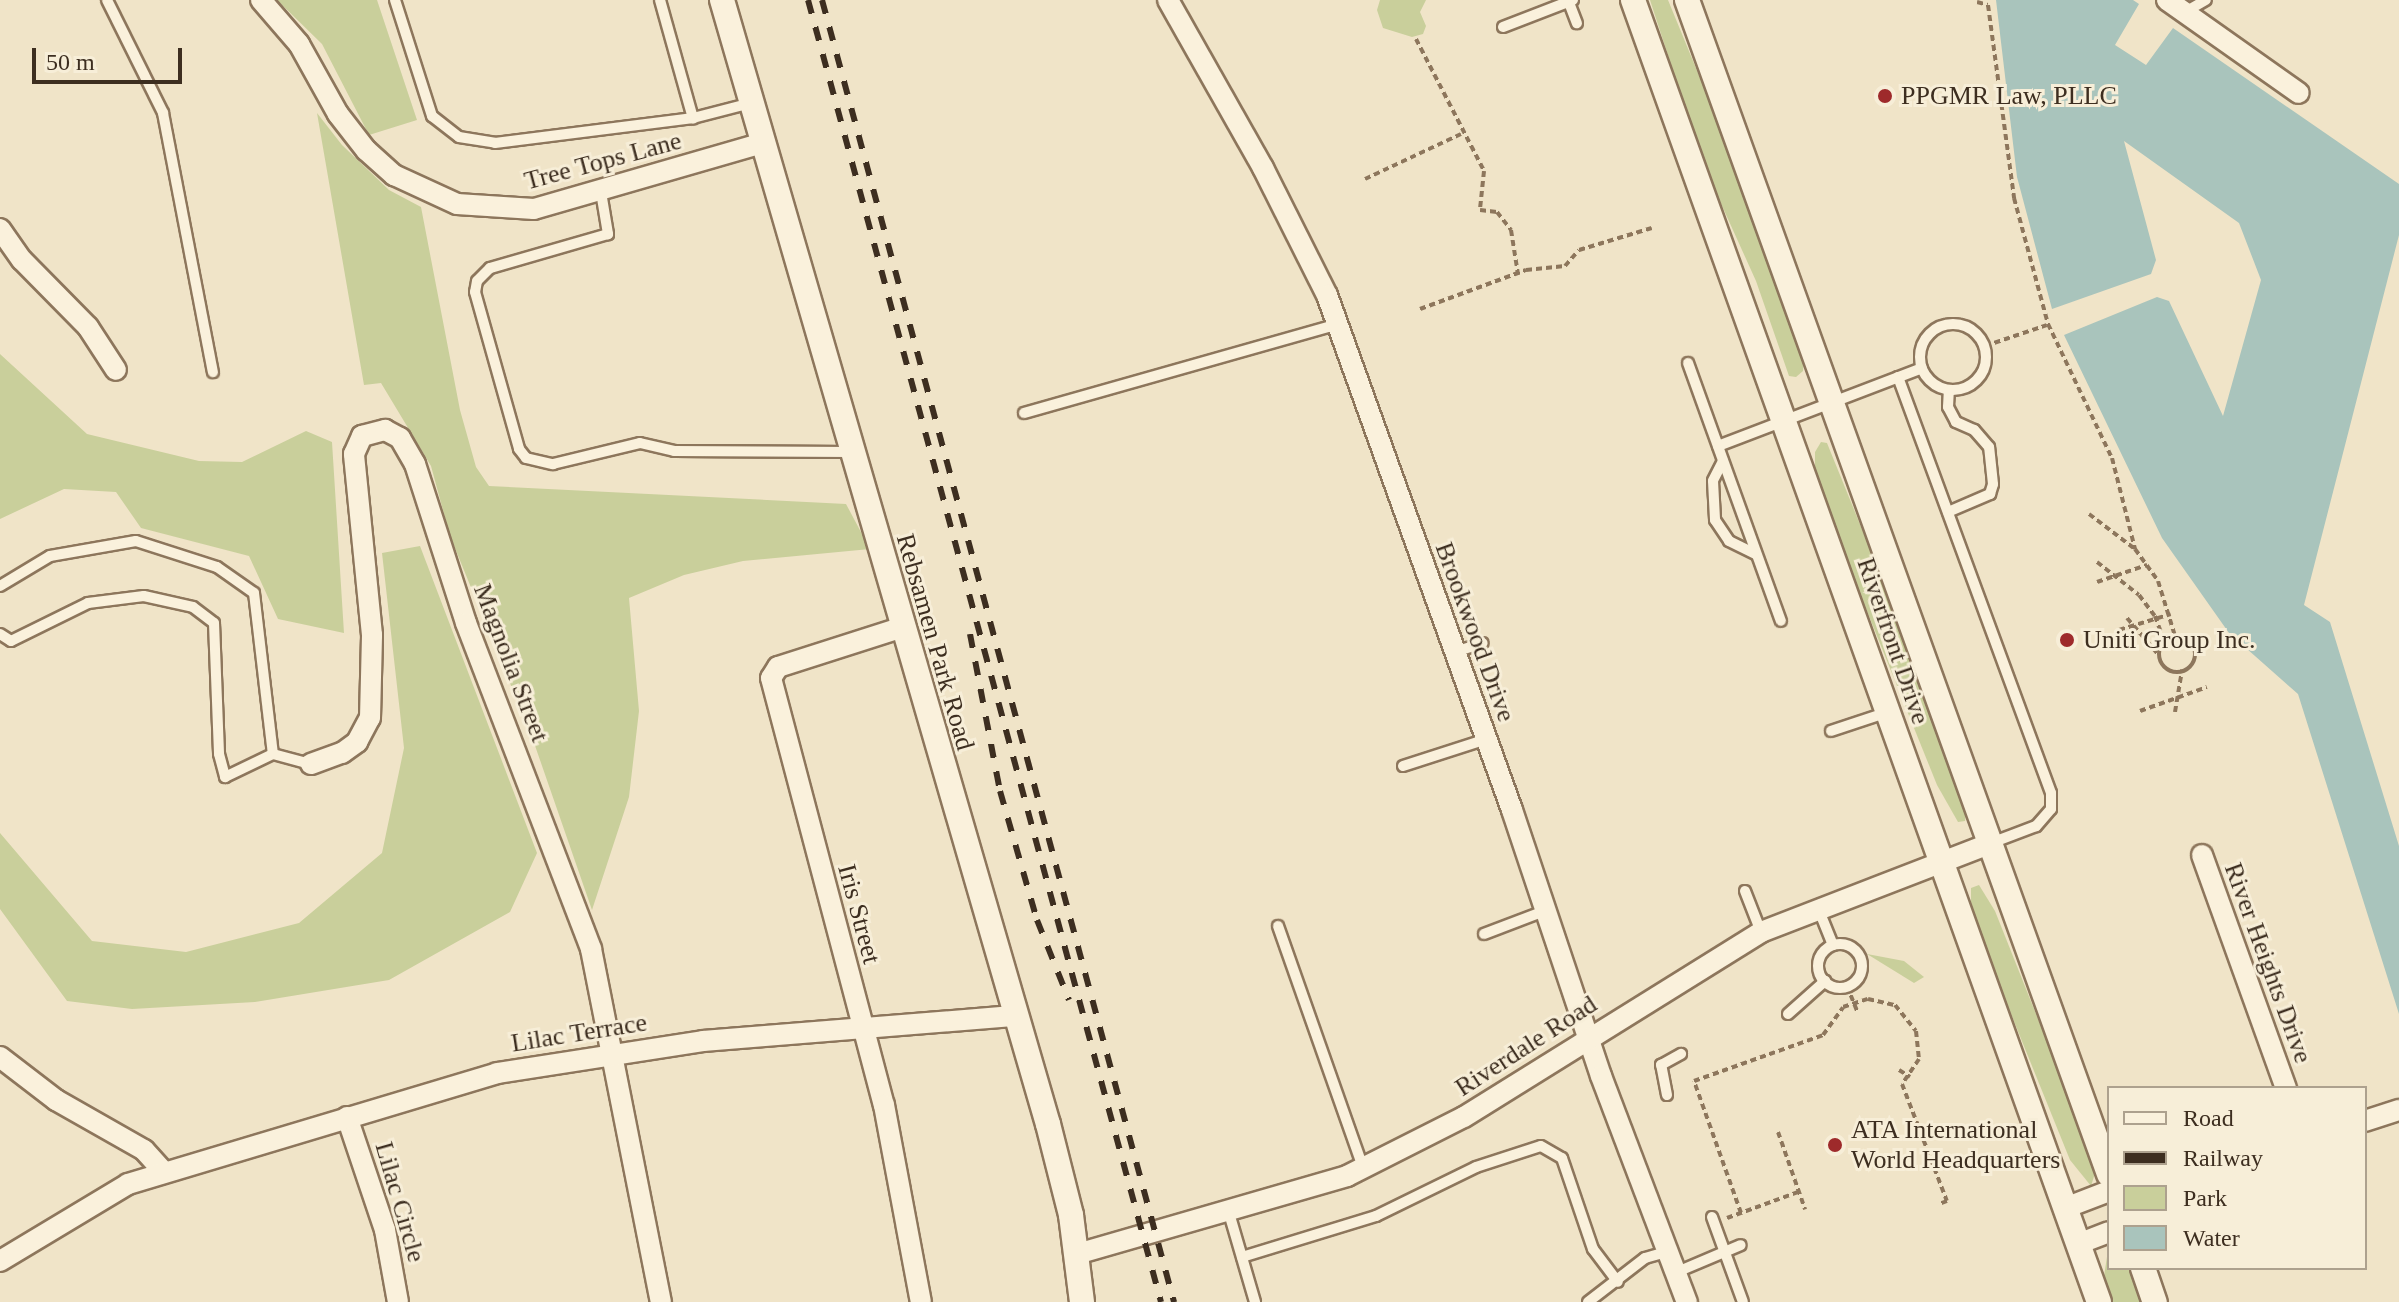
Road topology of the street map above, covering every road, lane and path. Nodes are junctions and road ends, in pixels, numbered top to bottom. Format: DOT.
graph roads {
  1 [pos="107,0"];
  2 [pos="261,0"];
  3 [pos="395,0"];
  4 [pos="660,0"];
  5 [pos="722,0"];
  6 [pos="1168,0"];
  7 [pos="1633,0"];
  8 [pos="1687,0"];
  9 [pos="2206,0"];
  10 [pos="1570,1"];
  11 [pos="1977,2"];
  12 [pos="2173,3"];
  13 [pos="1577,23"];
  14 [pos="1503,27"];
  15 [pos="1416,39"];
  16 [pos="2299,93"];
  17 [pos="751,103"];
  18 [pos="693,118"];
  19 [pos="1461,134"];
  20 [pos="763,143"];
  21 [pos="1365,179"];
  22 [pos="601,192"];
  23 [pos="1652,228"];
  24 [pos="0,229"];
  25 [pos="1518,274"];
  26 [pos="1420,309"];
  27 [pos="1339,324"];
  28 [pos="2048,324"];
  29 [pos="1985,346"];
  30 [pos="1688,363"];
  31 [pos="1922,368"];
  32 [pos="116,370"];
  33 [pos="213,372"];
  34 [pos="1898,377"];
  35 [pos="1949,390"];
  36 [pos="1832,402"];
  37 [pos="1024,413"];
  38 [pos="1784,421"];
  39 [pos="1718,446"];
  40 [pos="853,451"];
  41 [pos="1723,461"];
  42 [pos="1948,512"];
  43 [pos="2089,514"];
  44 [pos="2135,549"];
  45 [pos="1756,554"];
  46 [pos="2097,562"];
  47 [pos="2147,565"];
  48 [pos="2118,575"];
  49 [pos="2097,582"];
  50 [pos="0,586"];
  51 [pos="2171,614"];
  52 [pos="2127,618"];
  53 [pos="2156,619"];
  54 [pos="1781,621"];
  55 [pos="2135,625"];
  56 [pos="900,628"];
  57 [pos="2119,630"];
  58 [pos="0,634"];
  59 [pos="2175,636"];
  60 [pos="2164,641"];
  61 [pos="1483,643"];
  62 [pos="1455,652"];
  63 [pos="2159,655"];
  64 [pos="2182,670"];
  65 [pos="2207,687"];
  66 [pos="2179,697"];
  67 [pos="2140,711"];
  68 [pos="1888,712"];
  69 [pos="2175,712"];
  70 [pos="1831,731"];
  71 [pos="1487,739"];
  72 [pos="273,754"];
  73 [pos="311,764"];
  74 [pos="1403,766"];
  75 [pos="1989,844"];
  76 [pos="2202,855"];
  77 [pos="1940,861"];
  78 [pos="1745,891"];
  79 [pos="1818,908"];
  80 [pos="1547,910"];
  81 [pos="1278,926"];
  82 [pos="1761,932"];
  83 [pos="1484,934"];
  84 [pos="1833,945"];
  85 [pos="1825,981"];
  86 [pos="1847,986"];
  87 [pos="1854,1004"];
  88 [pos="1858,1013"];
  89 [pos="1788,1014"];
  90 [pos="1016,1016"];
  91 [pos="862,1028"];
  92 [pos="1589,1038"];
  93 [pos="614,1052"];
  94 [pos="1681,1054"];
  95 [pos="0,1057"];
  96 [pos="1899,1070"];
  97 [pos="1910,1077"];
  98 [pos="2285,1086"];
  99 [pos="1667,1095"];
  100 [pos="2399,1110"];
  101 [pos="347,1117"];
  102 [pos="2367,1120"];
  103 [pos="1778,1132"];
  104 [pos="1363,1168"];
  105 [pos="2107,1168"];
  106 [pos="164,1172"];
  107 [pos="1798,1192"];
  108 [pos="2107,1192"];
  109 [pos="1939,1204"];
  110 [pos="2065,1208"];
  111 [pos="1805,1209"];
  112 [pos="1229,1213"];
  113 [pos="1741,1213"];
  114 [pos="1713,1220"];
  115 [pos="2107,1233"];
  116 [pos="2078,1244"];
  117 [pos="1741,1245"];
  118 [pos="1670,1251"];
  119 [pos="1725,1252"];
  120 [pos="1077,1254"];
  121 [pos="1242,1257"];
  122 [pos="0,1261"];
  123 [pos="2144,1270"];
  124 [pos="1677,1272"];
  125 [pos="1618,1282"];
  126 [pos="398,1302"];
  127 [pos="661,1302"];
  128 [pos="921,1302"];
  129 [pos="1082,1302"];
  130 [pos="1255,1302"];
  131 [pos="1588,1302"];
  132 [pos="1687,1302"];
  133 [pos="1743,1302"];
  134 [pos="2099,1302"];
  135 [pos="2155,1302"];
  1 -- 33 [label="lane"];
  2 -- 22 [label="street, Tree Tops Lane"];
  3 -- 18 [label="lane"];
  4 -- 18 [label="lane"];
  5 -- 17 [label="street, Rebsamen Park Road"];
  6 -- 27 [label="street, Brookwood Drive"];
  7 -- 38 [label="street, Riverfront Drive"];
  8 -- 36 [label="street, Riverfront Drive"];
  9 -- 12 [label="lane"];
  10 -- 13 [label="lane"];
  10 -- 14 [label="lane"];
  11 -- 28 [label="path"];
  12 -- 16 [label="street"];
  15 -- 19 [label="path"];
  17 -- 18 [label="lane"];
  17 -- 20 [label="street, Rebsamen Park Road"];
  19 -- 21 [label="path"];
  19 -- 25 [label="path"];
  20 -- 22 [label="street, Tree Tops Lane"];
  20 -- 40 [label="street, Rebsamen Park Road"];
  22 -- 40 [label="lane"];
  23 -- 25 [label="path"];
  24 -- 32 [label="street"];
  25 -- 26 [label="path"];
  27 -- 37 [label="lane"];
  27 -- 62 [label="street, Brookwood Drive"];
  28 -- 29 [label="path"];
  28 -- 44 [label="path"];
  29 -- 31 [label="lane"];
  29 -- 35 [label="lane"];
  30 -- 39 [label="lane"];
  31 -- 34 [label="lane"];
  31 -- 35 [label="lane"];
  34 -- 36 [label="lane"];
  34 -- 42 [label="lane"];
  35 -- 42 [label="lane"];
  36 -- 38 [label="lane"];
  36 -- 75 [label="street, Riverfront Drive"];
  38 -- 39 [label="lane"];
  38 -- 68 [label="street, Riverfront Drive"];
  39 -- 41 [label="lane"];
  40 -- 56 [label="street, Rebsamen Park Road"];
  41 -- 45 [label="lane"];
  41 -- 45 [label="lane"];
  42 -- 75 [label="lane"];
  43 -- 44 [label="path"];
  44 -- 47 [label="path"];
  45 -- 54 [label="lane"];
  46 -- 48 [label="path"];
  47 -- 48 [label="path"];
  47 -- 51 [label="path"];
  48 -- 49 [label="path"];
  48 -- 53 [label="path"];
  50 -- 72 [label="lane"];
  51 -- 53 [label="path"];
  51 -- 59 [label="path"];
  52 -- 55 [label="path"];
  53 -- 55 [label="path"];
  53 -- 60 [label="path"];
  55 -- 57 [label="path"];
  55 -- 63 [label="path"];
  56 -- 90 [label="street, Rebsamen Park Road"];
  56 -- 91 [label="street, Iris Street"];
  58 -- 72 [label="lane"];
  59 -- 60 [label="path"];
  59 -- 64 [label="path"];
  60 -- 63 [label="path"];
  61 -- 62 [label="lane"];
  62 -- 71 [label="street, Brookwood Drive"];
  63 -- 64 [label="path"];
  64 -- 66 [label="path"];
  65 -- 66 [label="path"];
  66 -- 67 [label="path"];
  66 -- 69 [label="path"];
  68 -- 70 [label="lane"];
  68 -- 77 [label="street, Riverfront Drive"];
  71 -- 74 [label="lane"];
  71 -- 80 [label="street, Brookwood Drive"];
  72 -- 73 [label="lane"];
  73 -- 93 [label="street, Magnolia Street"];
  75 -- 77 [label="street, Riverdale Road"];
  75 -- 105 [label="street, Riverfront Drive"];
  76 -- 98 [label="street, River Heights Drive"];
  77 -- 79 [label="street, Riverdale Road"];
  77 -- 110 [label="street, Riverfront Drive"];
  78 -- 82 [label="lane"];
  79 -- 82 [label="street, Riverdale Road"];
  79 -- 84 [label="lane"];
  80 -- 83 [label="lane"];
  80 -- 92 [label="street, Brookwood Drive"];
  81 -- 104 [label="lane"];
  82 -- 92 [label="street, Riverdale Road"];
  84 -- 85 [label="lane"];
  84 -- 86 [label="lane"];
  85 -- 86 [label="lane"];
  85 -- 89 [label="lane"];
  86 -- 87 [label="path"];
  87 -- 88 [label="path"];
  87 -- 97 [label="path"];
  87 -- 113 [label="path"];
  90 -- 91 [label="street, Lilac Terrace"];
  90 -- 120 [label="street, Rebsamen Park Road"];
  91 -- 93 [label="street, Lilac Terrace"];
  91 -- 128 [label="street, Iris Street"];
  92 -- 104 [label="street, Riverdale Road"];
  92 -- 118 [label="street, Brookwood Drive"];
  93 -- 101 [label="street, Lilac Terrace"];
  93 -- 127 [label="street, Magnolia Street"];
  94 -- 99 [label="lane"];
  95 -- 106 [label="street"];
  96 -- 97 [label="path"];
  97 -- 109 [label="path"];
  100 -- 102 [label="street"];
  101 -- 106 [label="street, Lilac Terrace"];
  101 -- 126 [label="street, Lilac Circle"];
  103 -- 107 [label="path"];
  104 -- 112 [label="street, Riverdale Road"];
  106 -- 122 [label="street, Lilac Terrace"];
  107 -- 111 [label="path"];
  107 -- 113 [label="path"];
  108 -- 110 [label="street"];
  110 -- 116 [label="street, Riverfront Drive"];
  112 -- 120 [label="street, Riverdale Road"];
  112 -- 121 [label="lane"];
  113 -- 114 [label="path"];
  114 -- 119 [label="lane"];
  115 -- 116 [label="street"];
  116 -- 134 [label="street, Riverfront Drive"];
  117 -- 119 [label="lane"];
  118 -- 124 [label="street, Brookwood Drive"];
  118 -- 125 [label="lane"];
  119 -- 124 [label="lane"];
  119 -- 133 [label="lane"];
  120 -- 129 [label="street, Rebsamen Park Road"];
  121 -- 125 [label="lane"];
  121 -- 130 [label="lane"];
  123 -- 135 [label="street"];
  124 -- 132 [label="street, Brookwood Drive"];
  125 -- 131 [label="lane"];
}
